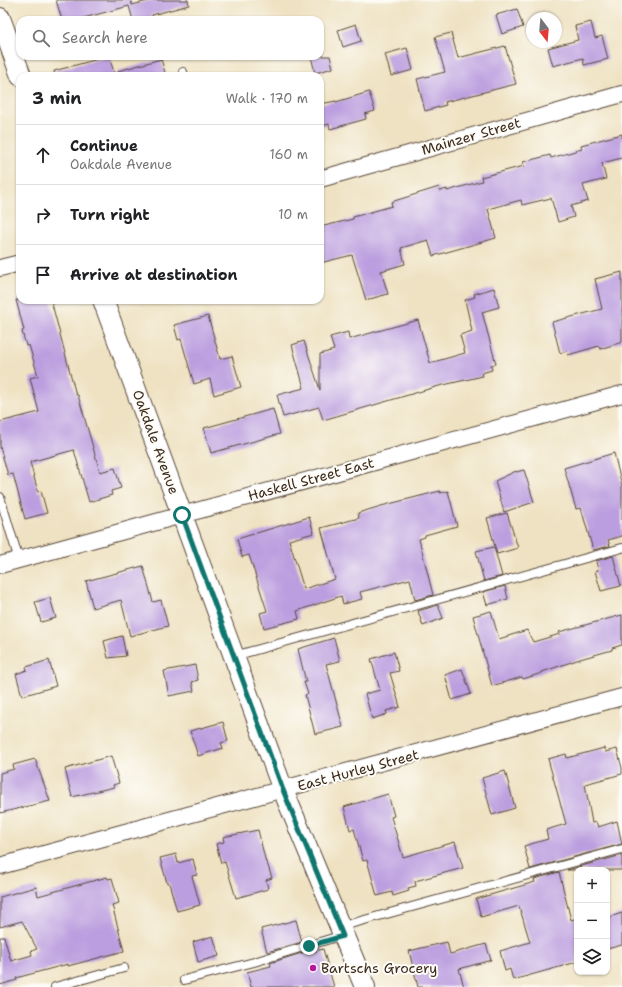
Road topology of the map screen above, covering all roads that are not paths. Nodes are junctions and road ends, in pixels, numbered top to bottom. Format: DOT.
graph roads {
  1 [pos="0,18"];
  2 [pos="20,72"];
  3 [pos="622,94"];
  4 [pos="324,178"];
  5 [pos="16,264"];
  6 [pos="0,268"];
  7 [pos="104,304"];
  8 [pos="622,394"];
  9 [pos="0,497"];
  10 [pos="182,515"];
  11 [pos="622,548"];
  12 [pos="18,560"];
  13 [pos="0,566"];
  14 [pos="234,656"];
  15 [pos="622,697"];
  16 [pos="283,790"];
  17 [pos="622,848"];
  18 [pos="0,866"];
  19 [pos="341,931"];
  20 [pos="124,968"];
  21 [pos="184,980"];
  22 [pos="55,987"];
  23 [pos="365,987"];
  1 -- 2 [label="street"];
  3 -- 4 [label="street, Mainzer Street"];
  5 -- 6 [label="street"];
  7 -- 10 [label="street, Oakdale Avenue"];
  8 -- 10 [label="street, Haskell Street East"];
  9 -- 12 [label="lane"];
  10 -- 12 [label="street, Haskell Street East"];
  10 -- 14 [label="street, Oakdale Avenue"];
  11 -- 14 [label="lane"];
  12 -- 13 [label="street, Haskell Street East"];
  14 -- 16 [label="street, Oakdale Avenue"];
  15 -- 16 [label="street, East Hurley Street"];
  16 -- 18 [label="street, East Hurley Street"];
  16 -- 19 [label="street, Oakdale Avenue"];
  17 -- 19 [label="lane"];
  19 -- 21 [label="lane"];
  19 -- 23 [label="street, Oakdale Avenue"];
  20 -- 22 [label="lane"];
}
